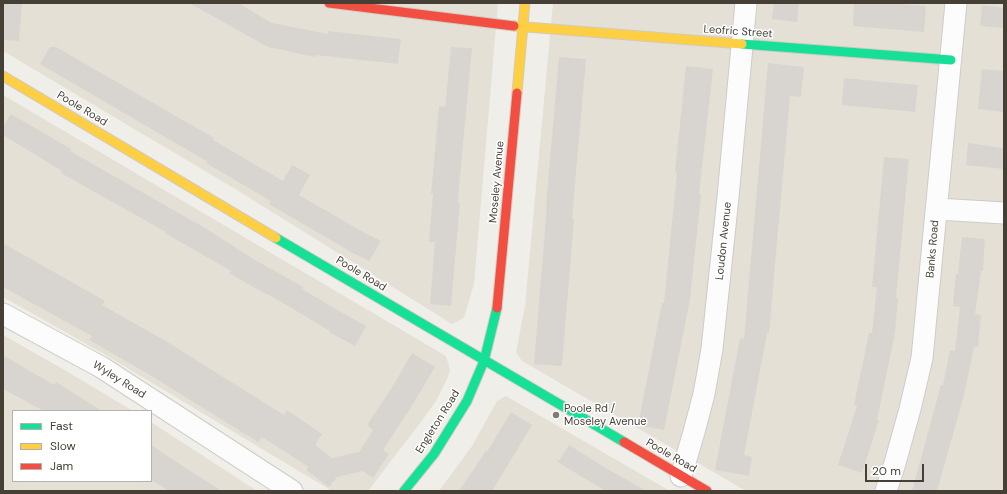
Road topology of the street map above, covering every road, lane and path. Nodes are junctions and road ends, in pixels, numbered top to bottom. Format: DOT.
graph roads {
  1 [pos="329,3"];
  2 [pos="525,3"];
  3 [pos="746,3"];
  4 [pos="956,3"];
  5 [pos="523,27"];
  6 [pos="742,45"];
  7 [pos="951,60"];
  8 [pos="3,76"];
  9 [pos="937,209"];
  10 [pos="1004,213"];
  11 [pos="3,314"];
  12 [pos="484,361"];
  13 [pos="681,476"];
  14 [pos="292,491"];
  15 [pos="404,491"];
  16 [pos="707,491"];
  17 [pos="886,491"];
  1 -- 5 [label="street, Leofric Street"];
  2 -- 5 [label="street, Moseley Avenue"];
  3 -- 6 [label="street, Loudon Avenue"];
  4 -- 7 [label="street, Banks Road"];
  5 -- 6 [label="street, Leofric Street"];
  5 -- 12 [label="street, Moseley Avenue"];
  6 -- 7 [label="street, Leofric Street"];
  6 -- 13 [label="street, Loudon Avenue"];
  7 -- 9 [label="street, Banks Road"];
  8 -- 12 [label="street, Poole Road"];
  9 -- 10 [label="street"];
  9 -- 17 [label="street, Banks Road"];
  11 -- 14 [label="street, Wyley Road"];
  12 -- 13 [label="street, Poole Road"];
  12 -- 15 [label="street, Engleton Road"];
  13 -- 16 [label="street, Poole Road"];
}
